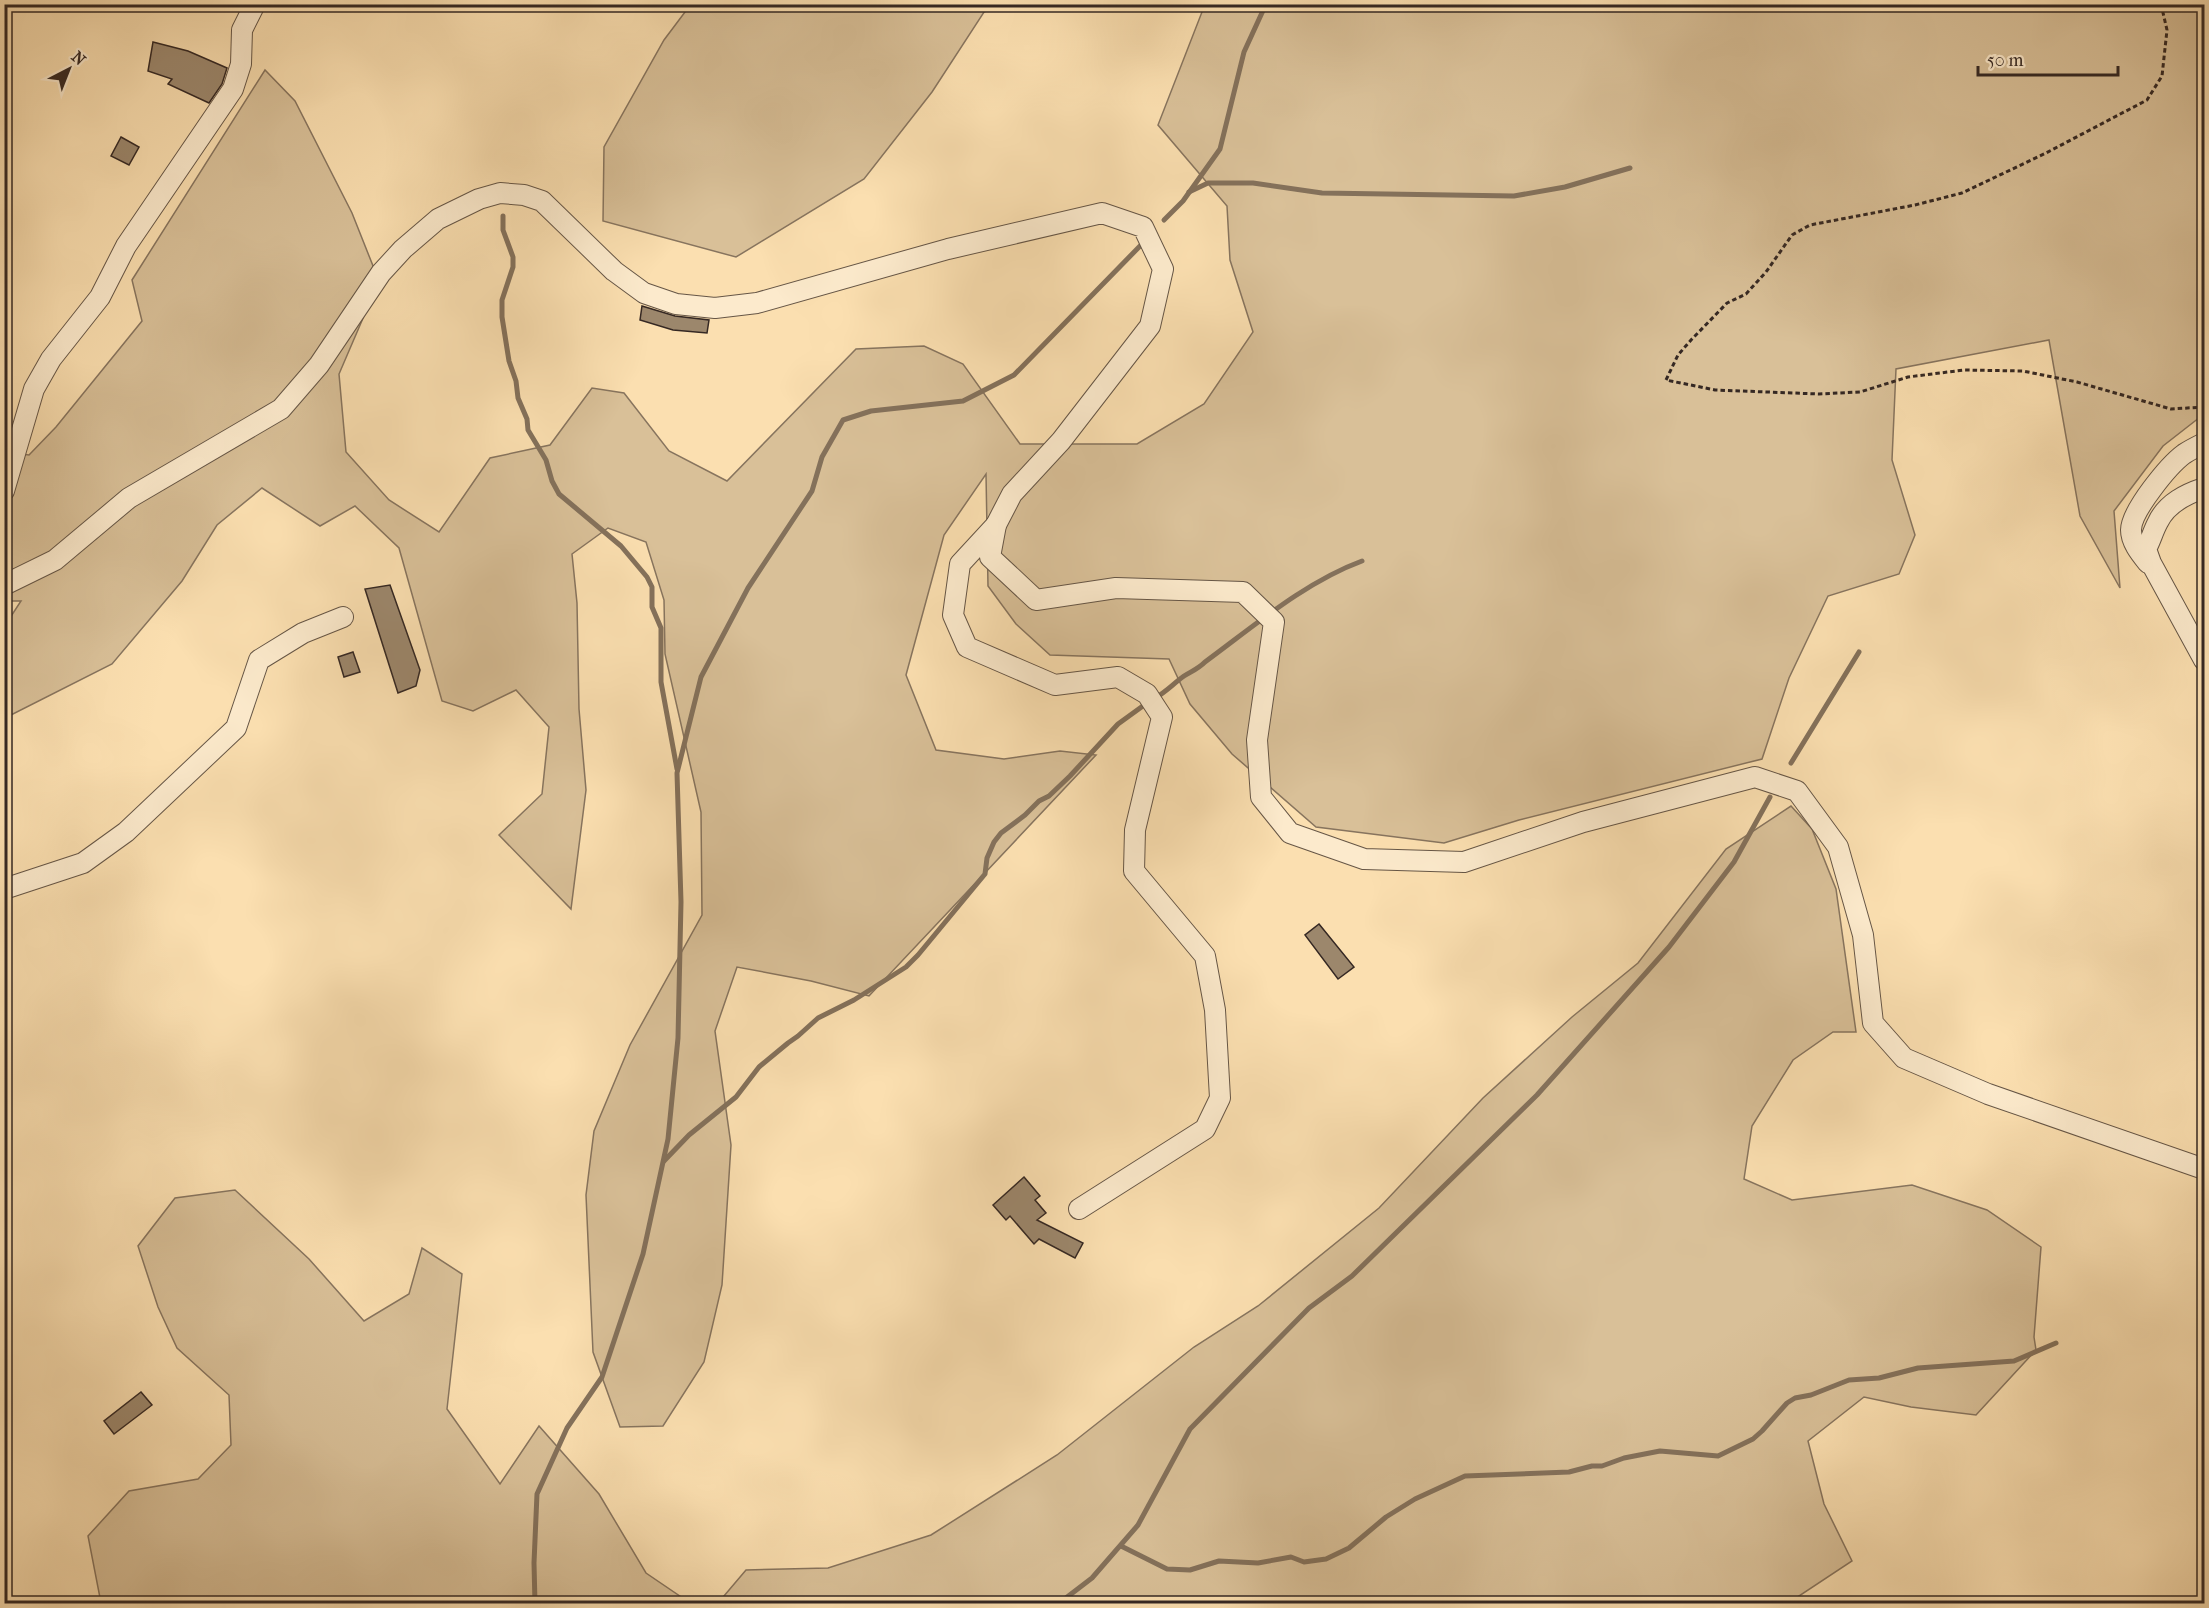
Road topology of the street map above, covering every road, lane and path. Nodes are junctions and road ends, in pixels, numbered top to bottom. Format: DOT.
graph roads {
  1 [pos="255,4"];
  2 [pos="2161,4"];
  3 [pos="2205,407"];
  4 [pos="2205,443"];
  5 [pos="2205,488"];
  6 [pos="4,491"];
  7 [pos="996,525"];
  8 [pos="2159,576"];
  9 [pos="4,585"];
  10 [pos="343,617"];
  11 [pos="2205,660"];
  12 [pos="4,889"];
  13 [pos="2205,1169"];
  14 [pos="1079,1209"];
  1 -- 6 [label="street"];
  2 -- 3 [label="path"];
  4 -- 8 [label="street"];
  5 -- 8 [label="street"];
  7 -- 9 [label="street"];
  7 -- 13 [label="street"];
  7 -- 14 [label="street"];
  8 -- 11 [label="street"];
  10 -- 12 [label="street"];
}
